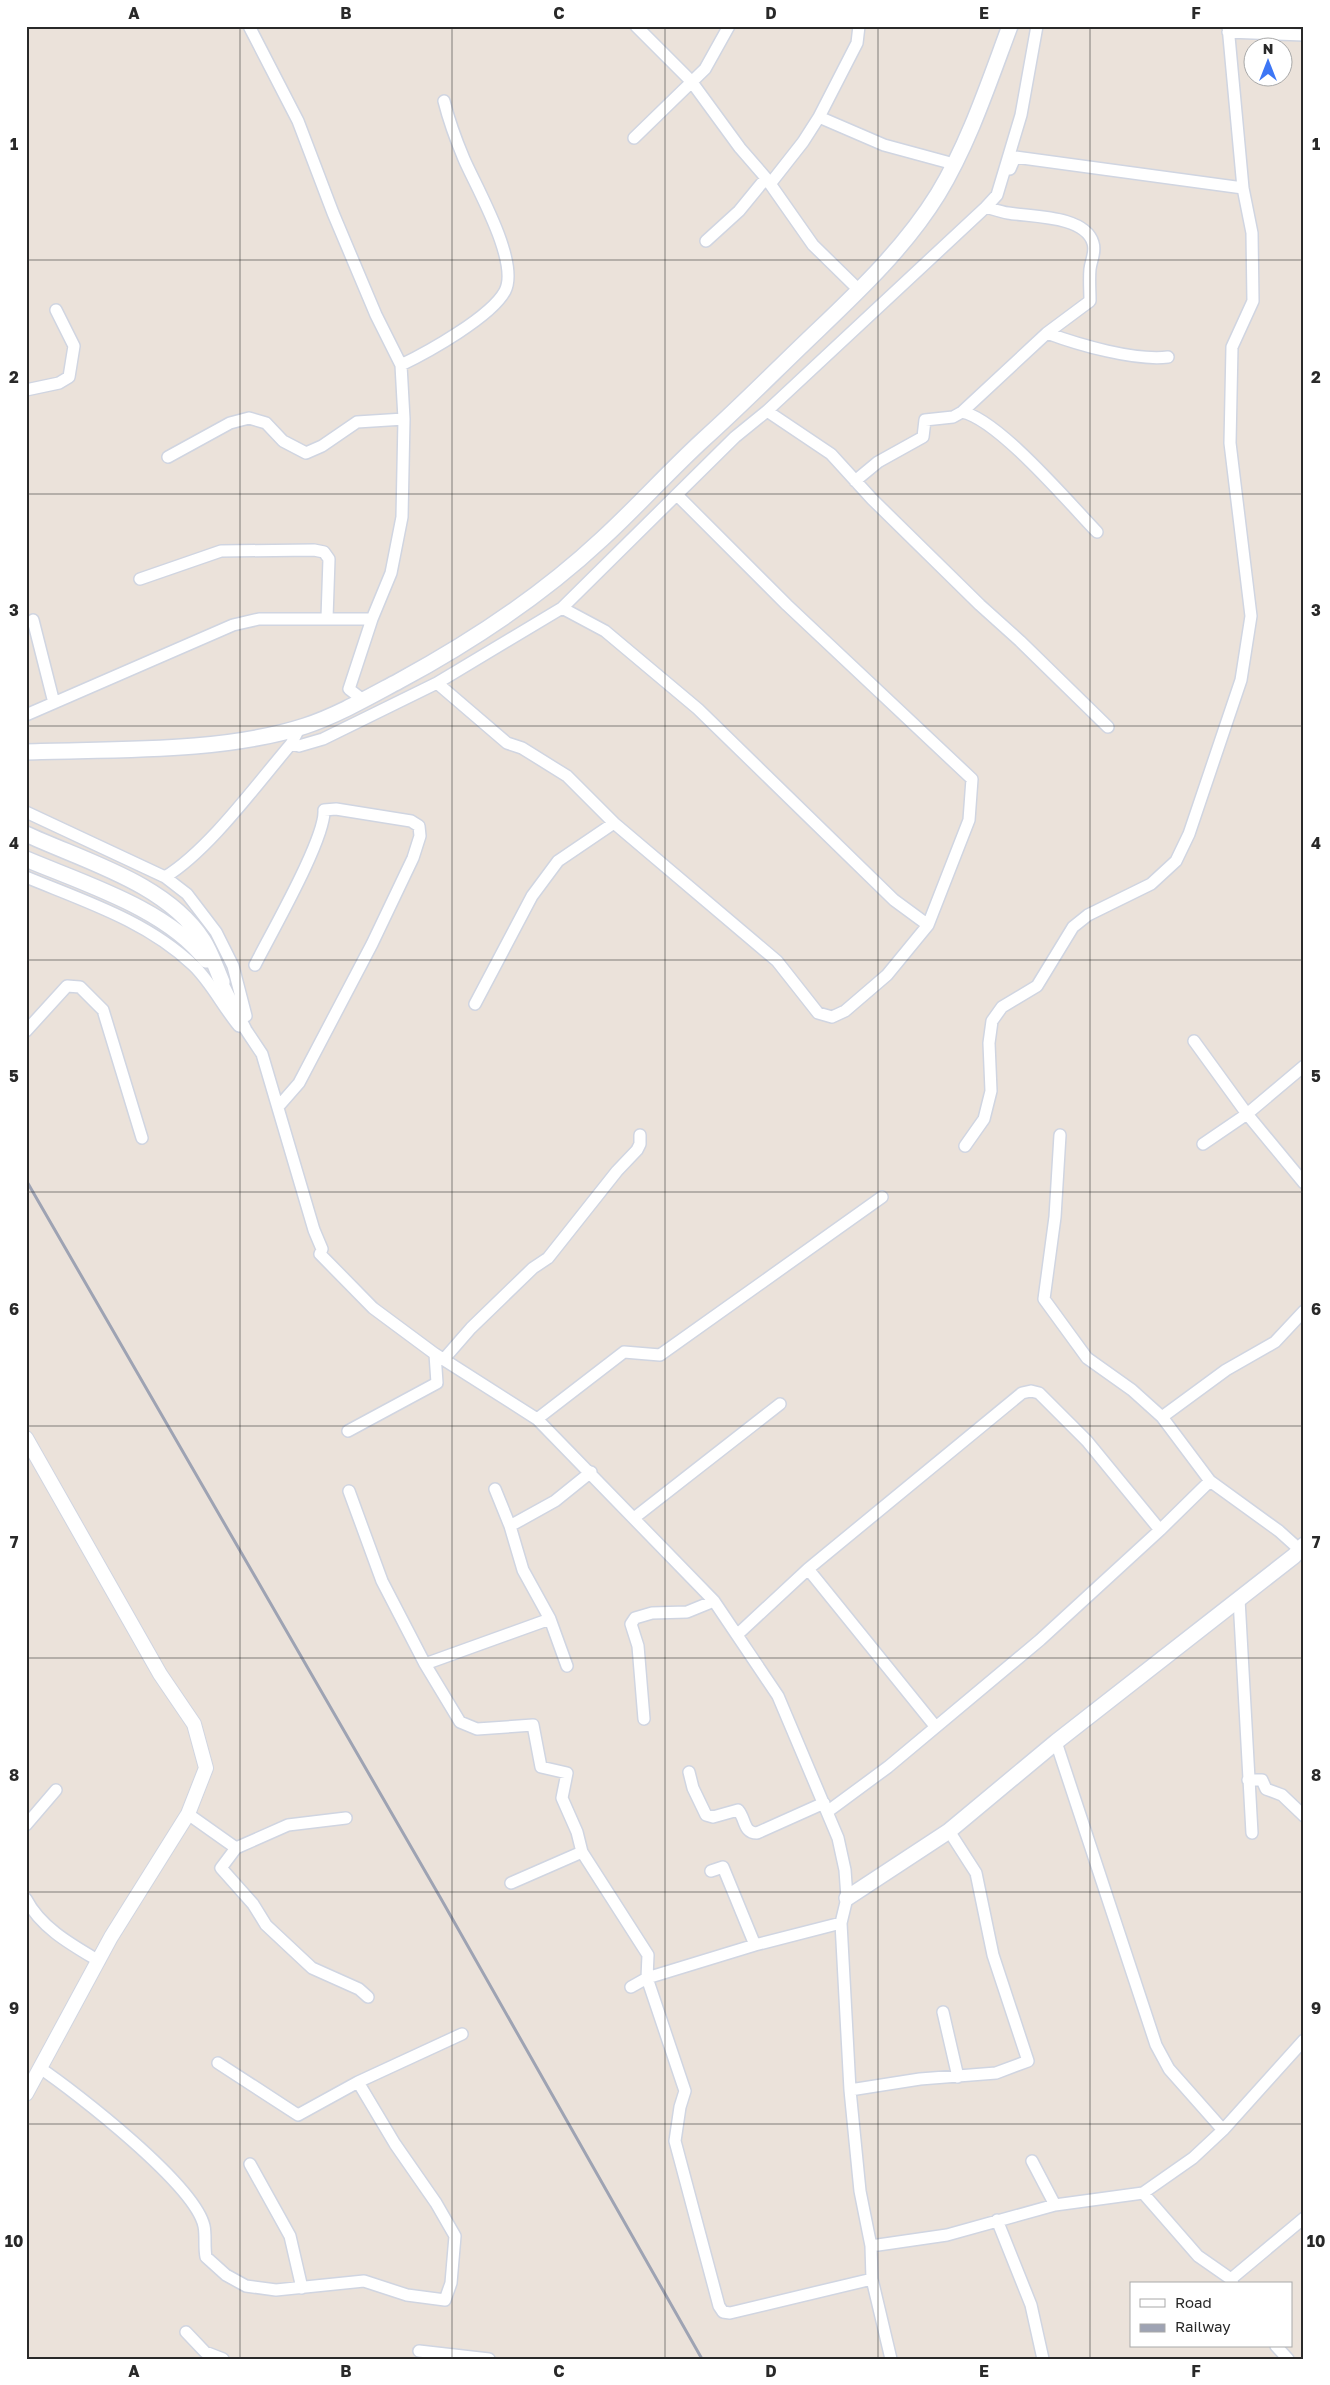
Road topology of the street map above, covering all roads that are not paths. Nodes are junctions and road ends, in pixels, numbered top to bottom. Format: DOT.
graph roads {
  1 [pos="249,26"];
  2 [pos="636,26"];
  3 [pos="729,26"];
  4 [pos="859,26"];
  5 [pos="1010,26"];
  6 [pos="1037,26"];
  7 [pos="1228,29"];
  8 [pos="1304,35"];
  9 [pos="691,81"];
  10 [pos="444,101"];
  11 [pos="819,116"];
  12 [pos="634,138"];
  13 [pos="954,164"];
  14 [pos="768,181"];
  15 [pos="1243,188"];
  16 [pos="997,196"];
  17 [pos="986,207"];
  18 [pos="706,241"];
  19 [pos="860,291"];
  20 [pos="56,310"];
  21 [pos="1047,333"];
  22 [pos="1168,357"];
  23 [pos="401,365"];
  24 [pos="26,390"];
  25 [pos="969,410"];
  26 [pos="767,411"];
  27 [pos="404,419"];
  28 [pos="168,457"];
  29 [pos="855,481"];
  30 [pos="677,495"];
  31 [pos="1097,532"];
  32 [pos="140,579"];
  33 [pos="562,608"];
  34 [pos="327,618"];
  35 [pos="372,619"];
  36 [pos="33,620"];
  37 [pos="437,683"];
  38 [pos="363,700"];
  39 [pos="54,702"];
  40 [pos="26,715"];
  41 [pos="300,727"];
  42 [pos="1108,727"];
  43 [pos="291,744"];
  44 [pos="26,752"];
  45 [pos="26,812"];
  46 [pos="614,823"];
  47 [pos="26,834"];
  48 [pos="31,861"];
  49 [pos="26,876"];
  50 [pos="165,877"];
  51 [pos="928,925"];
  52 [pos="255,965"];
  53 [pos="222,982"];
  54 [pos="475,1004"];
  55 [pos="26,1031"];
  56 [pos="1194,1041"];
  57 [pos="262,1054"];
  58 [pos="1304,1066"];
  59 [pos="278,1107"];
  60 [pos="1247,1114"];
  61 [pos="640,1135"];
  62 [pos="1060,1135"];
  63 [pos="142,1138"];
  64 [pos="1203,1144"];
  65 [pos="966,1146"];
  66 [pos="1304,1183"];
  67 [pos="882,1197"];
  68 [pos="1304,1312"];
  69 [pos="440,1357"];
  70 [pos="780,1404"];
  71 [pos="1162,1418"];
  72 [pos="537,1419"];
  73 [pos="348,1432"];
  74 [pos="26,1438"];
  75 [pos="591,1472"];
  76 [pos="1210,1481"];
  77 [pos="495,1489"];
  78 [pos="349,1491"];
  79 [pos="634,1518"];
  80 [pos="510,1526"];
  81 [pos="1160,1530"];
  82 [pos="1301,1550"];
  83 [pos="808,1569"];
  84 [pos="1239,1599"];
  85 [pos="714,1601"];
  86 [pos="550,1619"];
  87 [pos="738,1634"];
  88 [pos="425,1664"];
  89 [pos="567,1666"];
  90 [pos="644,1719"];
  91 [pos="935,1726"];
  92 [pos="1056,1742"];
  93 [pos="689,1772"];
  94 [pos="1248,1780"];
  95 [pos="56,1790"];
  96 [pos="826,1808"];
  97 [pos="188,1814"];
  98 [pos="1304,1816"];
  99 [pos="346,1818"];
  100 [pos="26,1824"];
  101 [pos="949,1831"];
  102 [pos="1252,1833"];
  103 [pos="236,1848"];
  104 [pos="582,1852"];
  105 [pos="711,1871"];
  106 [pos="511,1883"];
  107 [pos="847,1898"];
  108 [pos="26,1899"];
  109 [pos="841,1922"];
  110 [pos="755,1945"];
  111 [pos="99,1961"];
  112 [pos="648,1978"];
  113 [pos="632,1986"];
  114 [pos="368,1996"];
  115 [pos="943,2012"];
  116 [pos="462,2034"];
  117 [pos="1304,2040"];
  118 [pos="218,2063"];
  119 [pos="40,2068"];
  120 [pos="958,2077"];
  121 [pos="358,2082"];
  122 [pos="850,2090"];
  123 [pos="26,2094"];
  124 [pos="1223,2130"];
  125 [pos="1032,2161"];
  126 [pos="250,2164"];
  127 [pos="1143,2193"];
  128 [pos="1055,2205"];
  129 [pos="1304,2218"];
  130 [pos="997,2220"];
  131 [pos="871,2246"];
  132 [pos="872,2279"];
  133 [pos="1232,2281"];
  134 [pos="302,2288"];
  135 [pos="186,2332"];
  136 [pos="1278,2348"];
  137 [pos="419,2351"];
  138 [pos="223,2359"];
  139 [pos="489,2359"];
  140 [pos="891,2359"];
  141 [pos="1043,2359"];
  142 [pos="1288,2359"];
  1 -- 23 [label="street"];
  2 -- 9 [label="street"];
  3 -- 9 [label="street"];
  4 -- 11 [label="street"];
  5 -- 13 [label="main road"];
  6 -- 16 [label="street"];
  7 -- 8 [label="street"];
  7 -- 15 [label="street"];
  9 -- 12 [label="street"];
  9 -- 14 [label="street"];
  10 -- 23 [label="street"];
  11 -- 13 [label="street"];
  11 -- 14 [label="street"];
  13 -- 19 [label="main road"];
  14 -- 18 [label="street"];
  14 -- 19 [label="street"];
  15 -- 16 [label="street"];
  15 -- 65 [label="street"];
  16 -- 17 [label="street"];
  17 -- 21 [label="street"];
  17 -- 26 [label="street"];
  19 -- 38 [label="main road"];
  20 -- 24 [label="street"];
  21 -- 22 [label="street"];
  21 -- 25 [label="street"];
  23 -- 27 [label="street"];
  25 -- 29 [label="street"];
  25 -- 31 [label="street"];
  26 -- 29 [label="street"];
  26 -- 30 [label="street"];
  27 -- 28 [label="street"];
  27 -- 35 [label="street"];
  29 -- 42 [label="street"];
  30 -- 33 [label="street"];
  30 -- 51 [label="street"];
  32 -- 34 [label="street"];
  33 -- 37 [label="street"];
  33 -- 51 [label="street"];
  34 -- 35 [label="street"];
  34 -- 39 [label="street"];
  35 -- 38 [label="street"];
  36 -- 39 [label="street"];
  37 -- 43 [label="street"];
  37 -- 46 [label="street"];
  38 -- 41 [label="main road"];
  39 -- 40 [label="street"];
  41 -- 43 [label="street"];
  41 -- 44 [label="main road"];
  43 -- 50 [label="street"];
  45 -- 50 [label="street"];
  46 -- 51 [label="street"];
  46 -- 54 [label="street"];
  47 -- 53 [label="main road"];
  48 -- 53 [label="main road"];
  49 -- 57 [label="street"];
  50 -- 57 [label="street"];
  52 -- 59 [label="street"];
  53 -- 57 [label="street"];
  55 -- 63 [label="street"];
  56 -- 60 [label="street"];
  57 -- 59 [label="street"];
  58 -- 60 [label="street"];
  59 -- 69 [label="street"];
  60 -- 64 [label="street"];
  60 -- 66 [label="street"];
  61 -- 69 [label="street"];
  62 -- 71 [label="street"];
  67 -- 72 [label="street"];
  68 -- 71 [label="street"];
  69 -- 72 [label="street"];
  69 -- 73 [label="street"];
  70 -- 79 [label="street"];
  71 -- 76 [label="street"];
  72 -- 75 [label="street"];
  74 -- 97 [label="street"];
  75 -- 79 [label="street"];
  75 -- 80 [label="street"];
  76 -- 81 [label="street"];
  76 -- 82 [label="street"];
  77 -- 80 [label="street"];
  78 -- 88 [label="street"];
  79 -- 85 [label="street"];
  80 -- 86 [label="street"];
  81 -- 83 [label="street"];
  81 -- 91 [label="street"];
  82 -- 84 [label="main road"];
  83 -- 87 [label="street"];
  83 -- 91 [label="street"];
  84 -- 92 [label="main road"];
  84 -- 94 [label="street"];
  85 -- 87 [label="street"];
  85 -- 90 [label="street"];
  86 -- 88 [label="street"];
  86 -- 89 [label="street"];
  87 -- 96 [label="street"];
  88 -- 104 [label="street"];
  91 -- 96 [label="street"];
  92 -- 101 [label="main road"];
  92 -- 124 [label="street"];
  93 -- 96 [label="street"];
  94 -- 98 [label="street"];
  94 -- 102 [label="street"];
  95 -- 100 [label="street"];
  96 -- 107 [label="street"];
  97 -- 103 [label="street"];
  97 -- 111 [label="street"];
  99 -- 103 [label="street"];
  101 -- 107 [label="main road"];
  101 -- 120 [label="street"];
  103 -- 114 [label="street"];
  104 -- 106 [label="street"];
  104 -- 112 [label="street"];
  105 -- 110 [label="street"];
  107 -- 109 [label="street"];
  108 -- 111 [label="street"];
  109 -- 110 [label="street"];
  109 -- 122 [label="street"];
  110 -- 112 [label="street"];
  111 -- 119 [label="street"];
  112 -- 113 [label="street"];
  112 -- 132 [label="street"];
  115 -- 120 [label="street"];
  116 -- 121 [label="street"];
  117 -- 124 [label="street"];
  118 -- 121 [label="street"];
  119 -- 123 [label="street"];
  119 -- 134 [label="street"];
  120 -- 122 [label="street"];
  121 -- 134 [label="street"];
  122 -- 131 [label="street"];
  124 -- 127 [label="street"];
  125 -- 128 [label="street"];
  126 -- 134 [label="street"];
  127 -- 128 [label="street"];
  127 -- 133 [label="street"];
  128 -- 130 [label="street"];
  129 -- 133 [label="street"];
  130 -- 131 [label="street"];
  130 -- 141 [label="street"];
  131 -- 132 [label="street"];
  132 -- 140 [label="street"];
  135 -- 138 [label="street"];
  136 -- 142 [label="street"];
  137 -- 139 [label="street"];
}
